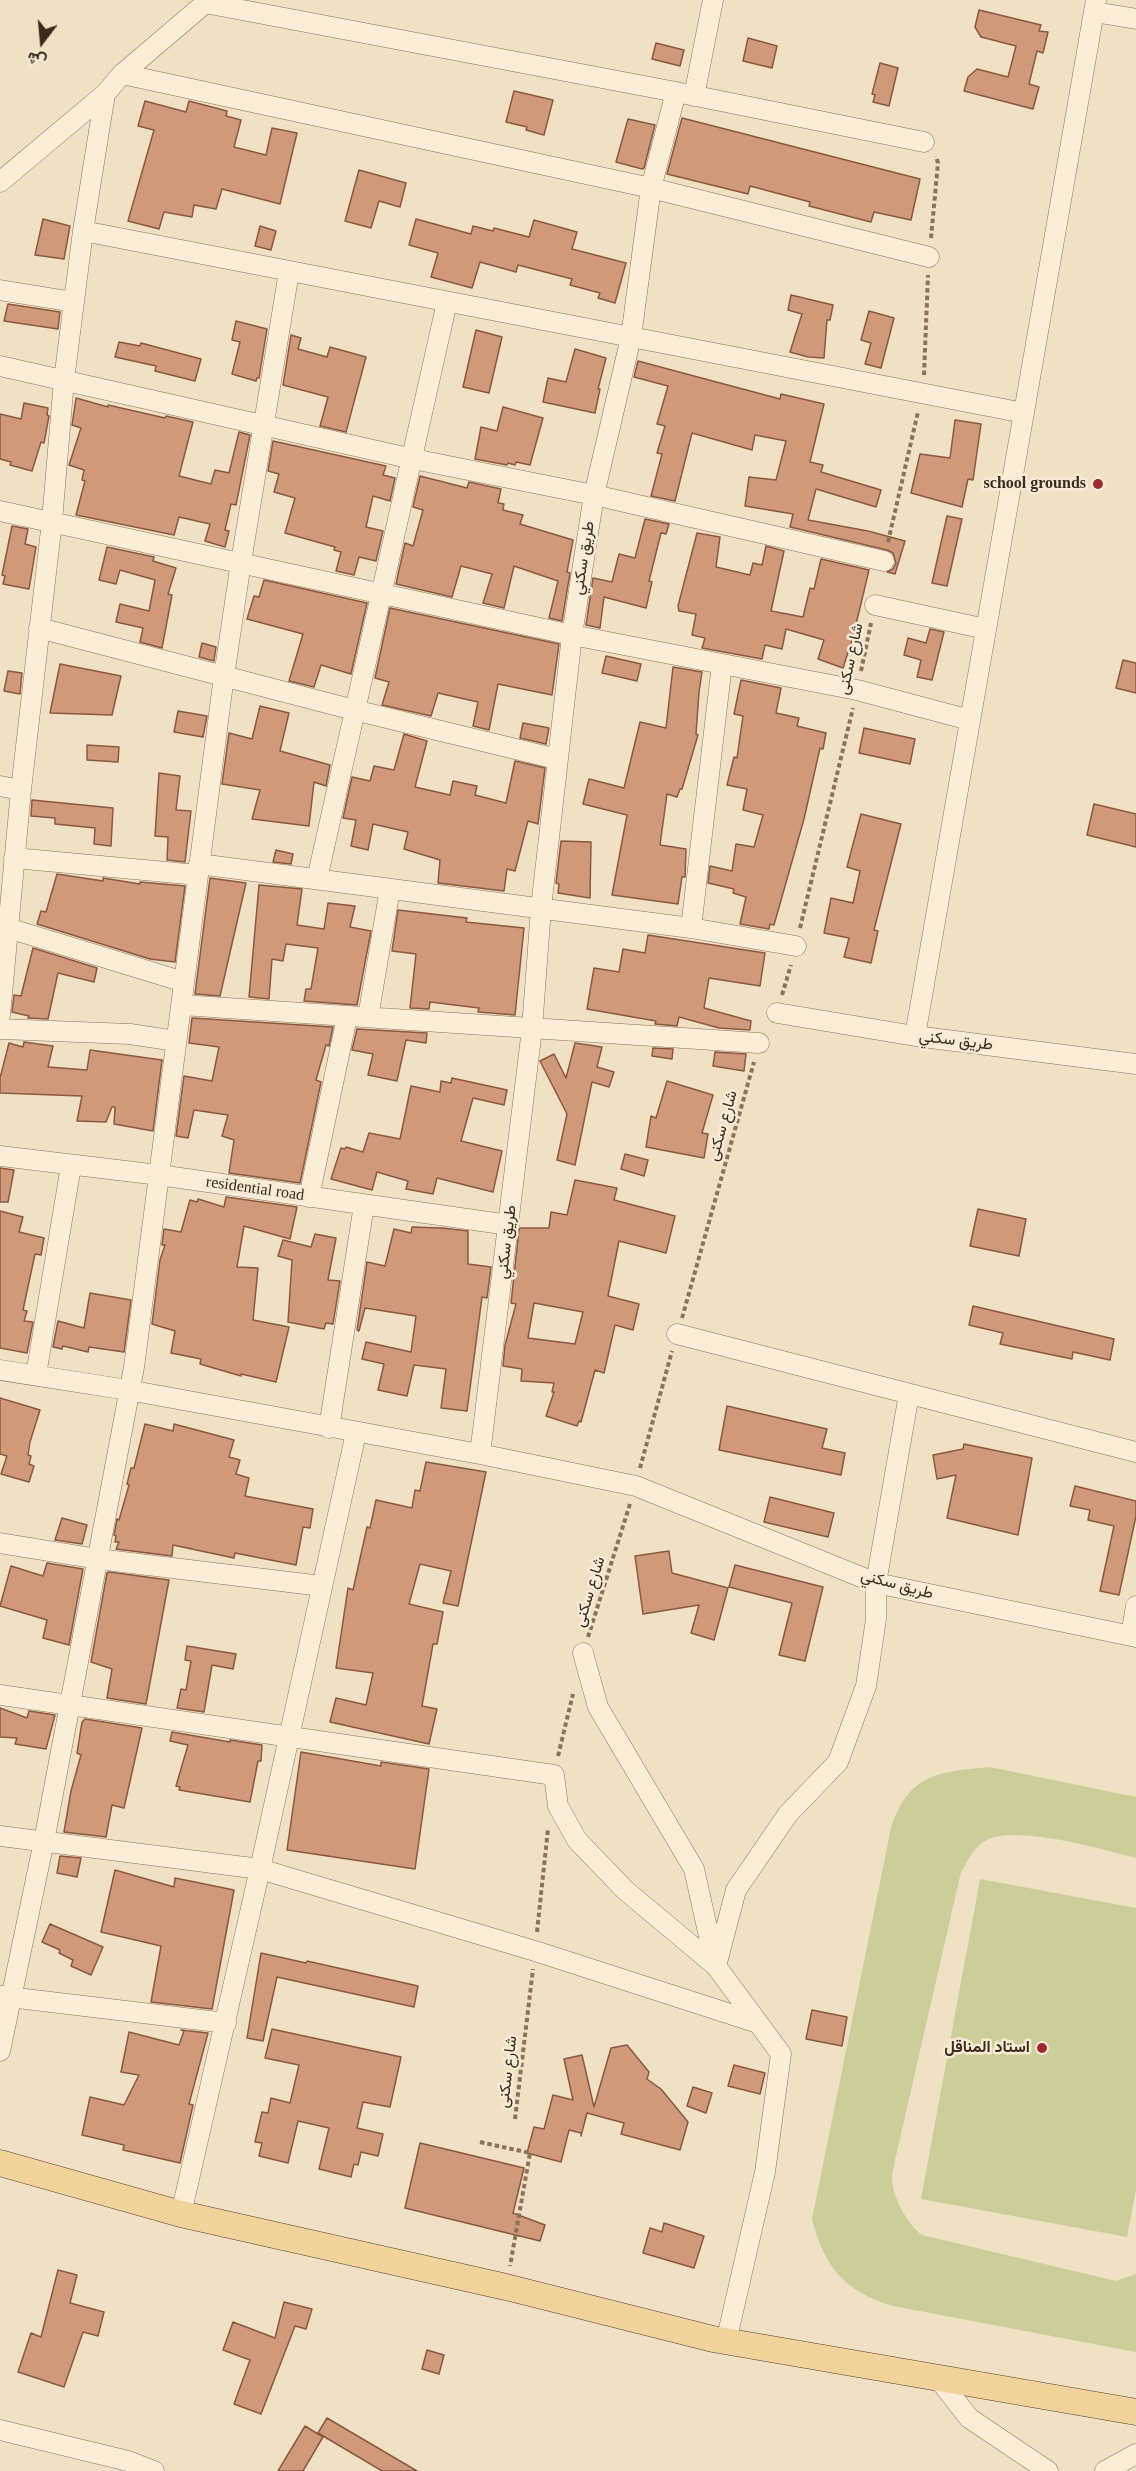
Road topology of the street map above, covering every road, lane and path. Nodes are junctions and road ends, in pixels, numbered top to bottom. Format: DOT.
graph roads {
  1 [pos="713,0"];
  2 [pos="207,2"];
  3 [pos="1095,6"];
  4 [pos="1136,20"];
  5 [pos="122,74"];
  6 [pos="105,94"];
  7 [pos="685,94"];
  8 [pos="924,142"];
  9 [pos="0,182"];
  10 [pos="651,188"];
  11 [pos="83,231"];
  12 [pos="929,256"];
  13 [pos="289,272"];
  14 [pos="0,290"];
  15 [pos="74,302"];
  16 [pos="447,302"];
  17 [pos="631,336"];
  18 [pos="0,366"];
  19 [pos="64,380"];
  20 [pos="923,392"];
  21 [pos="1024,413"];
  22 [pos="263,426"];
  23 [pos="413,459"];
  24 [pos="594,495"];
  25 [pos="0,511"];
  26 [pos="52,521"];
  27 [pos="884,561"];
  28 [pos="241,562"];
  29 [pos="380,594"];
  30 [pos="875,605"];
  31 [pos="39,628"];
  32 [pos="986,629"];
  33 [pos="572,635"];
  34 [pos="722,664"];
  35 [pos="224,676"];
  36 [pos="857,690"];
  37 [pos="354,710"];
  38 [pos="970,720"];
  39 [pos="557,759"];
  40 [pos="0,786"];
  41 [pos="21,790"];
  42 [pos="14,858"];
  43 [pos="198,870"];
  44 [pos="317,879"];
  45 [pos="390,889"];
  46 [pos="5,901"];
  47 [pos="541,908"];
  48 [pos="8,928"];
  49 [pos="691,928"];
  50 [pos="796,946"];
  51 [pos="184,982"];
  52 [pos="181,1005"];
  53 [pos="777,1013"];
  54 [pos="0,1015"];
  55 [pos="347,1017"];
  56 [pos="368,1017"];
  57 [pos="0,1029"];
  58 [pos="532,1029"];
  59 [pos="915,1036"];
  60 [pos="176,1041"];
  61 [pos="759,1043"];
  62 [pos="1136,1064"];
  63 [pos="0,1156"];
  64 [pos="71,1166"];
  65 [pos="159,1175"];
  66 [pos="309,1197"];
  67 [pos="364,1205"];
  68 [pos="509,1226"];
  69 [pos="677,1334"];
  70 [pos="0,1370"];
  71 [pos="36,1375"];
  72 [pos="128,1390"];
  73 [pos="909,1394"];
  74 [pos="329,1428"];
  75 [pos="356,1433"];
  76 [pos="1136,1452"];
  77 [pos="480,1454"];
  78 [pos="636,1486"];
  79 [pos="0,1543"];
  80 [pos="98,1558"];
  81 [pos="876,1583"];
  82 [pos="322,1586"];
  83 [pos="1136,1606"];
  84 [pos="1133,1636"];
  85 [pos="583,1653"];
  86 [pos="575,1686"];
  87 [pos="0,1695"];
  88 [pos="70,1705"];
  89 [pos="289,1737"];
  90 [pos="554,1775"];
  91 [pos="549,1822"];
  92 [pos="0,1836"];
  93 [pos="44,1841"];
  94 [pos="260,1869"];
  95 [pos="535,1951"];
  96 [pos="716,1966"];
  97 [pos="6,1996"];
  98 [pos="226,2023"];
  99 [pos="758,2023"];
  100 [pos="0,2051"];
  101 [pos="515,2120"];
  102 [pos="480,2142"];
  103 [pos="2,2170"];
  104 [pos="182,2214"];
  105 [pos="506,2287"];
  106 [pos="726,2342"];
  107 [pos="937,2378"];
  108 [pos="1136,2412"];
  109 [pos="0,2430"];
  110 [pos="1136,2454"];
  111 [pos="125,2466"];
  112 [pos="154,2471"];
  113 [pos="1048,2471"];
  114 [pos="1105,2471"];
  1 -- 7 [label="street, طريق سكني"];
  2 -- 5 [label="street"];
  2 -- 7 [label="street"];
  3 -- 4 [label="street"];
  3 -- 21 [label="street"];
  5 -- 6 [label="street"];
  5 -- 10 [label="street"];
  6 -- 9 [label="street"];
  6 -- 11 [label="street"];
  7 -- 8 [label="street"];
  7 -- 10 [label="street, طريق سكني"];
  8 -- 12 [label="path"];
  10 -- 12 [label="street"];
  10 -- 17 [label="street, طريق سكني"];
  11 -- 13 [label="street"];
  11 -- 15 [label="street"];
  12 -- 20 [label="path"];
  13 -- 16 [label="street"];
  13 -- 22 [label="street"];
  14 -- 15 [label="street"];
  15 -- 19 [label="street"];
  16 -- 17 [label="street"];
  16 -- 23 [label="street"];
  17 -- 20 [label="street"];
  17 -- 24 [label="street, طريق سكني"];
  18 -- 19 [label="street"];
  19 -- 22 [label="street"];
  19 -- 26 [label="street"];
  20 -- 21 [label="street"];
  20 -- 27 [label="path"];
  21 -- 32 [label="street"];
  22 -- 23 [label="street"];
  22 -- 28 [label="street"];
  23 -- 24 [label="street"];
  23 -- 29 [label="street"];
  24 -- 27 [label="street"];
  24 -- 33 [label="street, طريق سكني"];
  25 -- 26 [label="street"];
  26 -- 28 [label="street"];
  26 -- 31 [label="street"];
  28 -- 29 [label="street"];
  28 -- 35 [label="street"];
  29 -- 33 [label="street"];
  29 -- 37 [label="street"];
  30 -- 32 [label="street"];
  30 -- 36 [label="path, شارع سكنى"];
  31 -- 35 [label="street"];
  31 -- 41 [label="street"];
  32 -- 38 [label="street"];
  33 -- 34 [label="street"];
  33 -- 39 [label="street, طريق سكني"];
  34 -- 36 [label="street"];
  34 -- 49 [label="street"];
  35 -- 37 [label="street"];
  35 -- 43 [label="street"];
  36 -- 38 [label="street"];
  36 -- 50 [label="path, شارع سكنى"];
  37 -- 39 [label="street"];
  37 -- 44 [label="street"];
  38 -- 59 [label="street"];
  39 -- 47 [label="street, طريق سكني"];
  40 -- 41 [label="street"];
  41 -- 42 [label="street"];
  42 -- 43 [label="street"];
  42 -- 46 [label="street"];
  43 -- 44 [label="street"];
  43 -- 51 [label="street"];
  44 -- 45 [label="street"];
  45 -- 47 [label="street"];
  45 -- 56 [label="street"];
  46 -- 48 [label="street"];
  47 -- 49 [label="street"];
  47 -- 58 [label="street, طريق سكني"];
  48 -- 51 [label="street"];
  48 -- 54 [label="street"];
  49 -- 50 [label="street"];
  50 -- 53 [label="path, شارع سكنى"];
  51 -- 52 [label="street"];
  52 -- 55 [label="street"];
  52 -- 60 [label="street"];
  53 -- 59 [label="street, طريق سكني"];
  55 -- 56 [label="street"];
  55 -- 66 [label="street"];
  56 -- 58 [label="street"];
  57 -- 60 [label="street"];
  58 -- 61 [label="street"];
  58 -- 68 [label="street, طريق سكني"];
  59 -- 62 [label="street, طريق سكني"];
  60 -- 65 [label="street"];
  61 -- 69 [label="path, شارع سكنى"];
  63 -- 64 [label="street, residential road"];
  64 -- 65 [label="street, residential road"];
  64 -- 71 [label="street"];
  65 -- 66 [label="street, residential road"];
  65 -- 72 [label="street"];
  66 -- 67 [label="street, residential road"];
  67 -- 68 [label="street, residential road"];
  67 -- 74 [label="street"];
  68 -- 77 [label="street, طريق سكني"];
  69 -- 73 [label="street"];
  69 -- 78 [label="path, شارع سكنى"];
  70 -- 71 [label="street, طريق سكني"];
  71 -- 72 [label="street, طريق سكني"];
  72 -- 74 [label="street, طريق سكني"];
  72 -- 80 [label="street"];
  73 -- 76 [label="street"];
  73 -- 81 [label="street"];
  74 -- 75 [label="street, طريق سكني"];
  75 -- 77 [label="street, طريق سكني"];
  75 -- 82 [label="street"];
  77 -- 78 [label="street, طريق سكني"];
  78 -- 81 [label="street, طريق سكني"];
  78 -- 85 [label="path, شارع سكنى"];
  79 -- 80 [label="street"];
  80 -- 82 [label="street"];
  80 -- 88 [label="street"];
  81 -- 84 [label="street, طريق سكني"];
  81 -- 96 [label="street"];
  82 -- 89 [label="street"];
  83 -- 84 [label="street"];
  85 -- 96 [label="street"];
  86 -- 90 [label="path"];
  87 -- 88 [label="street"];
  88 -- 89 [label="street"];
  88 -- 93 [label="street"];
  89 -- 90 [label="street"];
  89 -- 94 [label="street"];
  90 -- 96 [label="street"];
  91 -- 95 [label="path, شارع سكنى"];
  92 -- 93 [label="street"];
  93 -- 94 [label="street"];
  93 -- 97 [label="street"];
  94 -- 95 [label="street"];
  94 -- 98 [label="street"];
  95 -- 99 [label="street"];
  95 -- 101 [label="path, شارع سكنى"];
  96 -- 99 [label="street"];
  97 -- 98 [label="street"];
  97 -- 100 [label="street"];
  98 -- 104 [label="street"];
  99 -- 106 [label="street"];
  102 -- 105 [label="path"];
  103 -- 104 [label="main road"];
  104 -- 105 [label="main road"];
  105 -- 106 [label="main road"];
  106 -- 107 [label="main road"];
  107 -- 108 [label="main road"];
  107 -- 113 [label="street"];
  109 -- 111 [label="street"];
  110 -- 114 [label="street"];
  111 -- 112 [label="street"];
}
